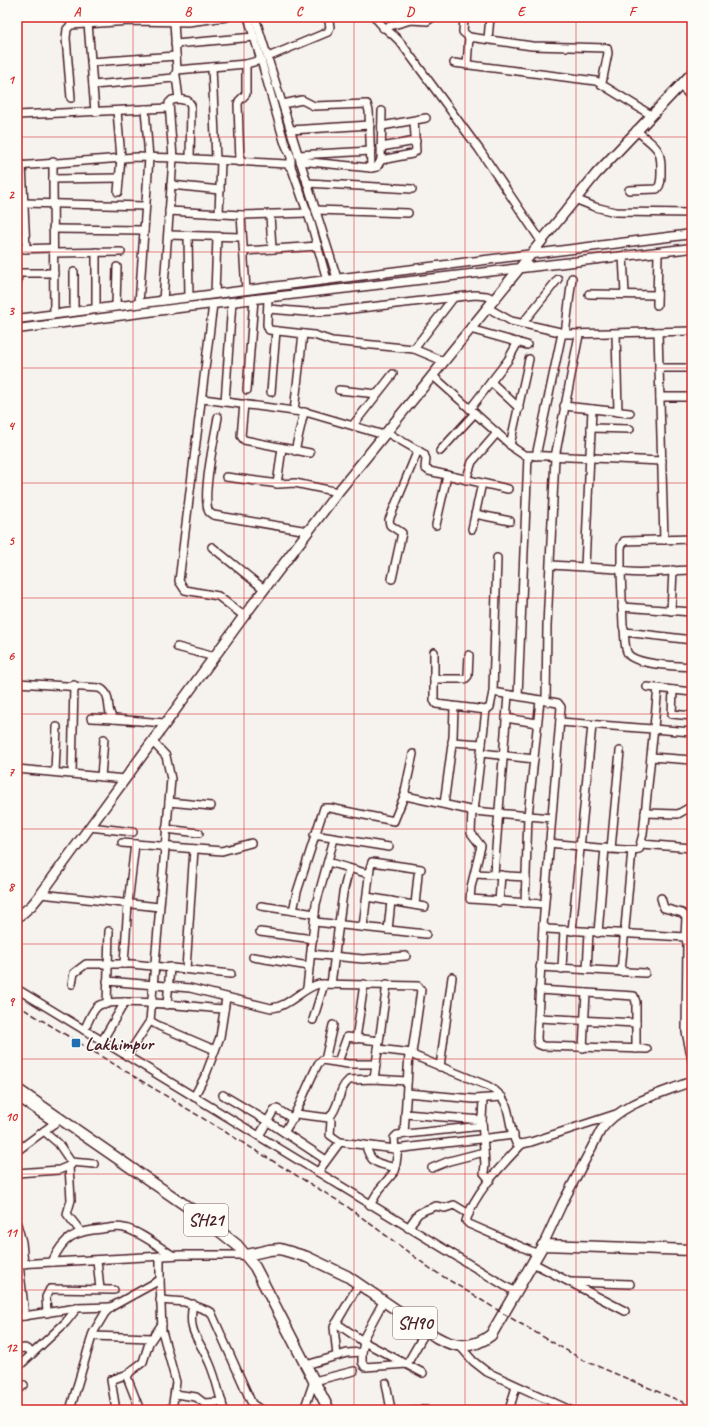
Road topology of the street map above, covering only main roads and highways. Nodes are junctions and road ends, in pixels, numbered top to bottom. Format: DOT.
graph roads {
  1 [pos="692,73"];
  2 [pos="17,918"];
  3 [pos="17,1089"];
  4 [pos="692,1250"];
  5 [pos="247,1255"];
  6 [pos="329,1410"];
  1 -- 2 [label="main road"];
  3 -- 5 [label="main road, SH21"];
  4 -- 5 [label="main road, SH90"];
  5 -- 6 [label="main road, SH21"];
}
